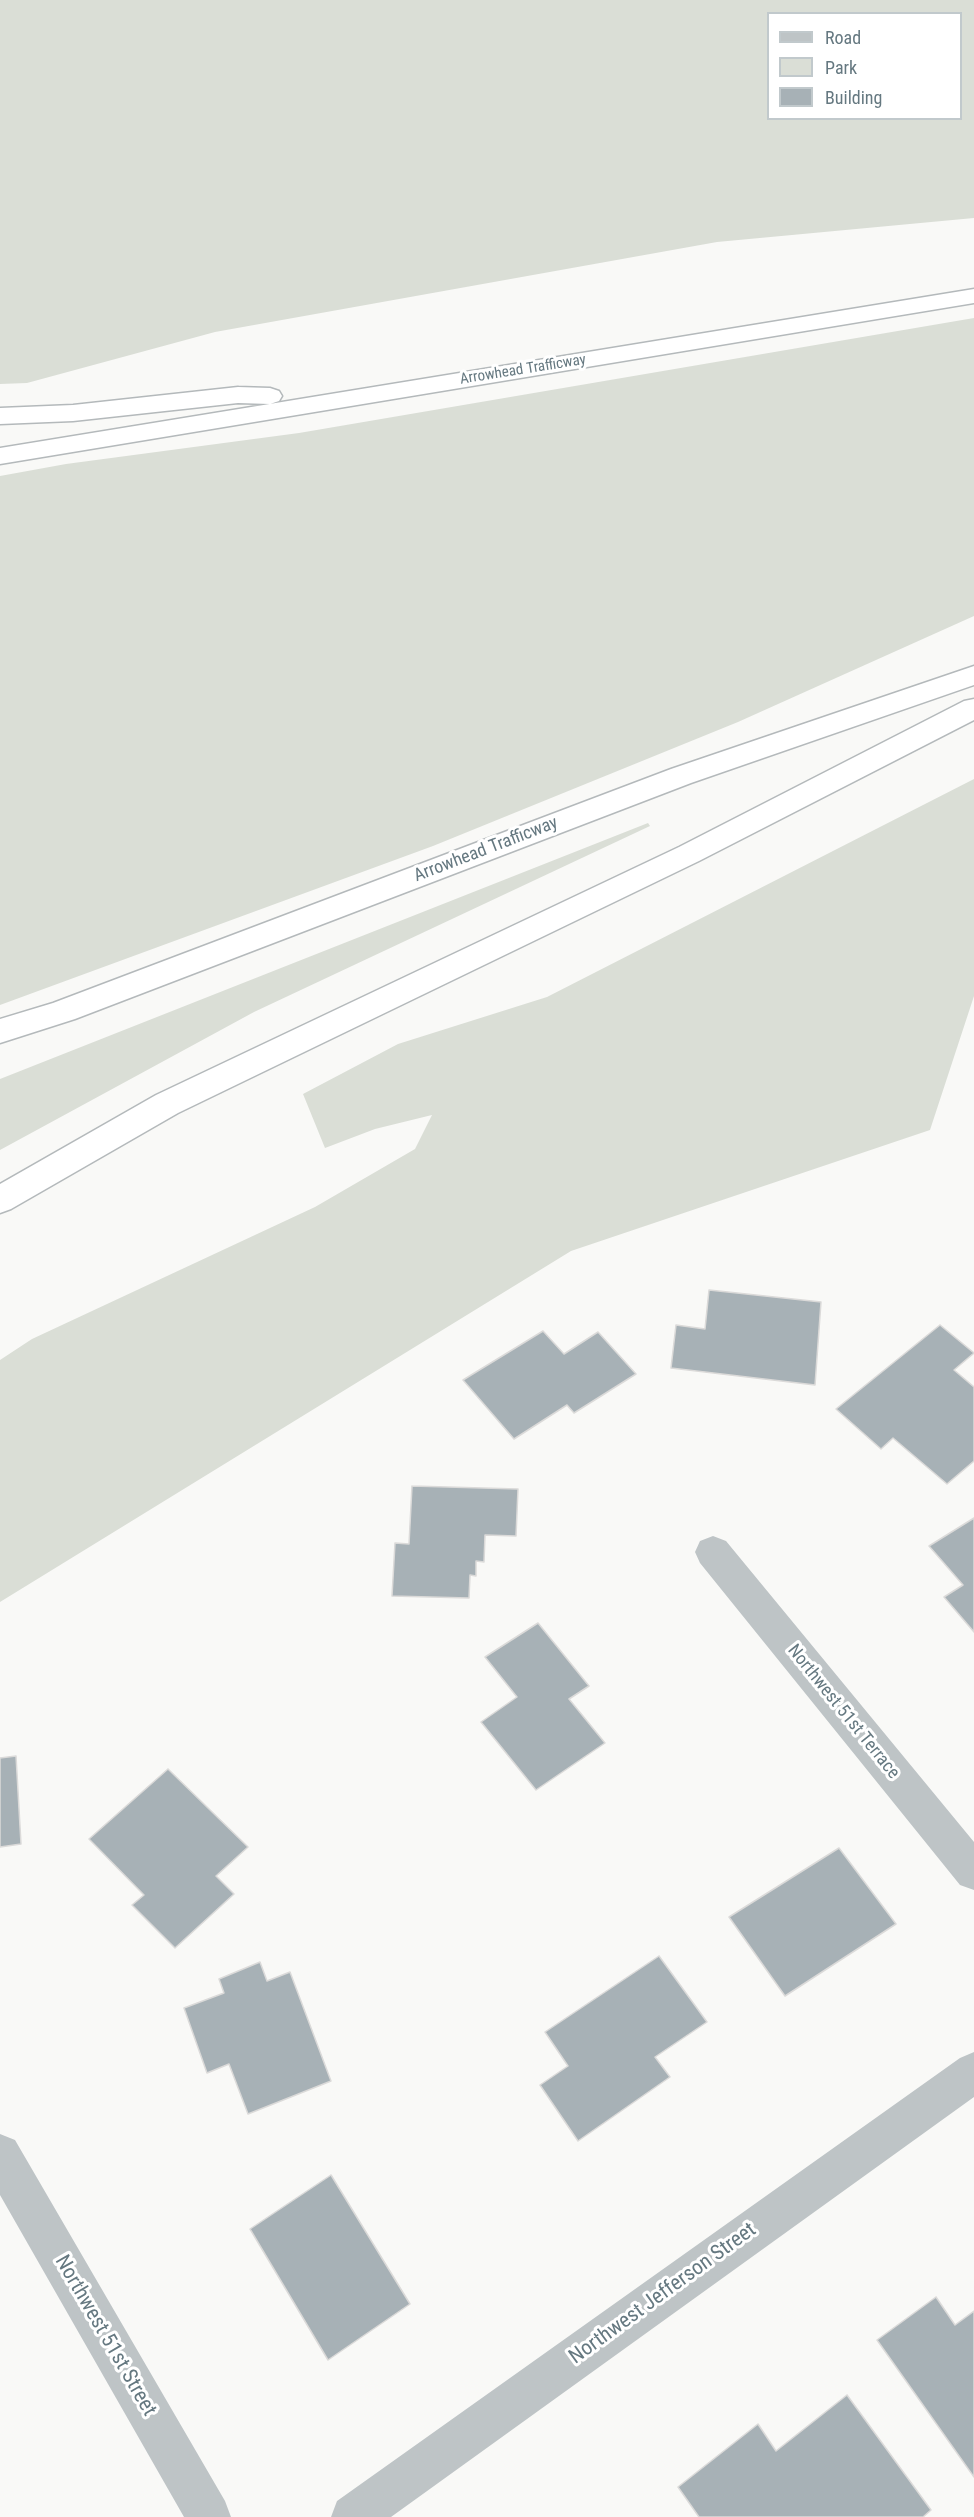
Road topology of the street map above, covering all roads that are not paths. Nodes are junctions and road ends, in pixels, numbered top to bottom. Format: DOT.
graph roads {
  1 [pos="974,296"];
  2 [pos="353,399"];
  3 [pos="0,416"];
  4 [pos="0,456"];
  5 [pos="974,675"];
  6 [pos="974,708"];
  7 [pos="0,1031"];
  8 [pos="0,1200"];
  9 [pos="713,1552"];
  10 [pos="974,1872"];
  11 [pos="974,2072"];
  12 [pos="0,2156"];
  13 [pos="209,2517"];
  14 [pos="353,2517"];
  1 -- 2 [label="highway, Arrowhead Trafficway"];
  2 -- 3 [label="highway"];
  2 -- 4 [label="highway, Arrowhead Trafficway"];
  5 -- 7 [label="highway, Arrowhead Trafficway"];
  6 -- 8 [label="highway"];
  9 -- 10 [label="street, Northwest 51st Terrace"];
  11 -- 14 [label="street, Northwest Jefferson Street"];
  12 -- 13 [label="street, Northwest 51st Street"];
}
